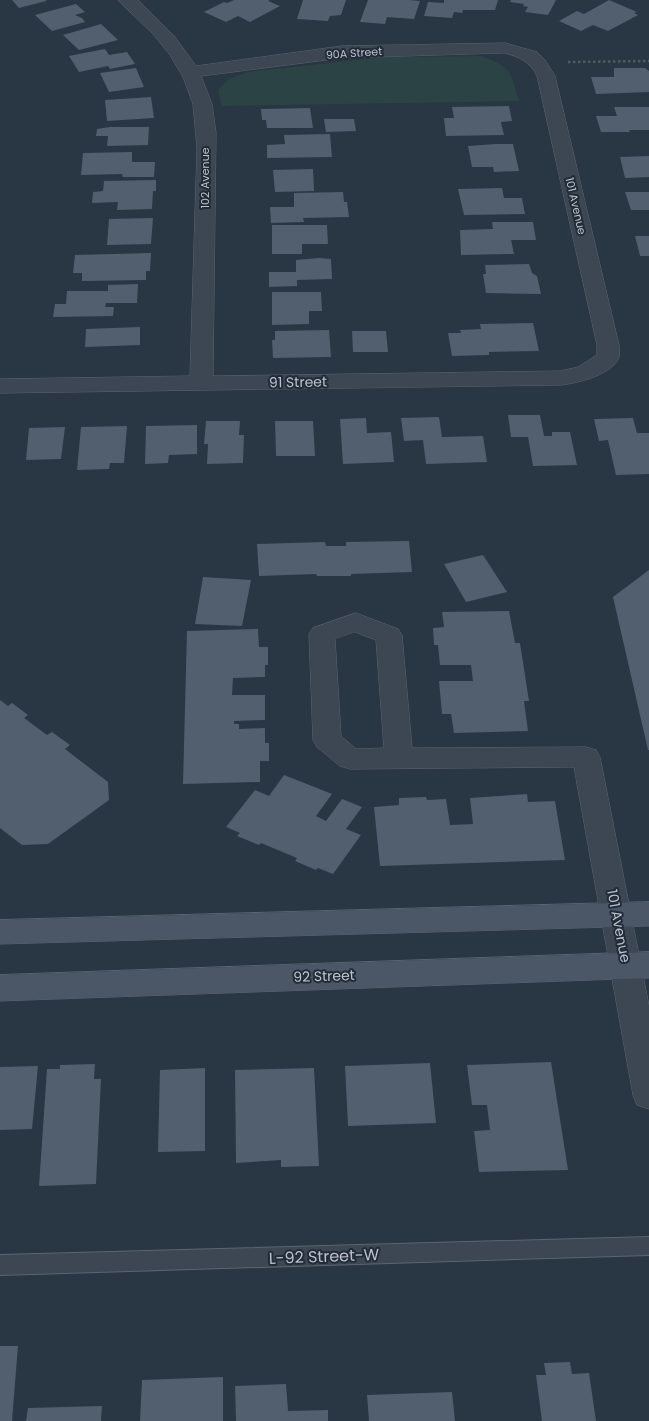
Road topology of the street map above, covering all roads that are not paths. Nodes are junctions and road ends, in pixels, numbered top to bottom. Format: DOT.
graph roads {
  1 [pos="127,0"];
  2 [pos="540,63"];
  3 [pos="189,72"];
  4 [pos="595,369"];
  5 [pos="201,383"];
  6 [pos="0,386"];
  7 [pos="399,760"];
  8 [pos="649,914"];
  9 [pos="617,915"];
  10 [pos="0,932"];
  11 [pos="638,965"];
  12 [pos="0,988"];
  13 [pos="649,1095"];
  14 [pos="649,1246"];
  15 [pos="0,1264"];
  1 -- 3 [label="street, 102 Avenue"];
  2 -- 3 [label="street, 90A Street"];
  2 -- 4 [label="street, 101 Avenue"];
  3 -- 5 [label="street, 102 Avenue"];
  4 -- 5 [label="street, 91 Street"];
  5 -- 6 [label="street, 91 Street"];
  7 -- 7 [label="street"];
  7 -- 9 [label="street, 101 Avenue"];
  8 -- 9 [label="main road"];
  9 -- 10 [label="main road"];
  9 -- 11 [label="street, 101 Avenue"];
  11 -- 12 [label="main road, 92 Street"];
  11 -- 13 [label="street, 101 Avenue"];
  14 -- 15 [label="lane, L-92 Street-W"];
}
